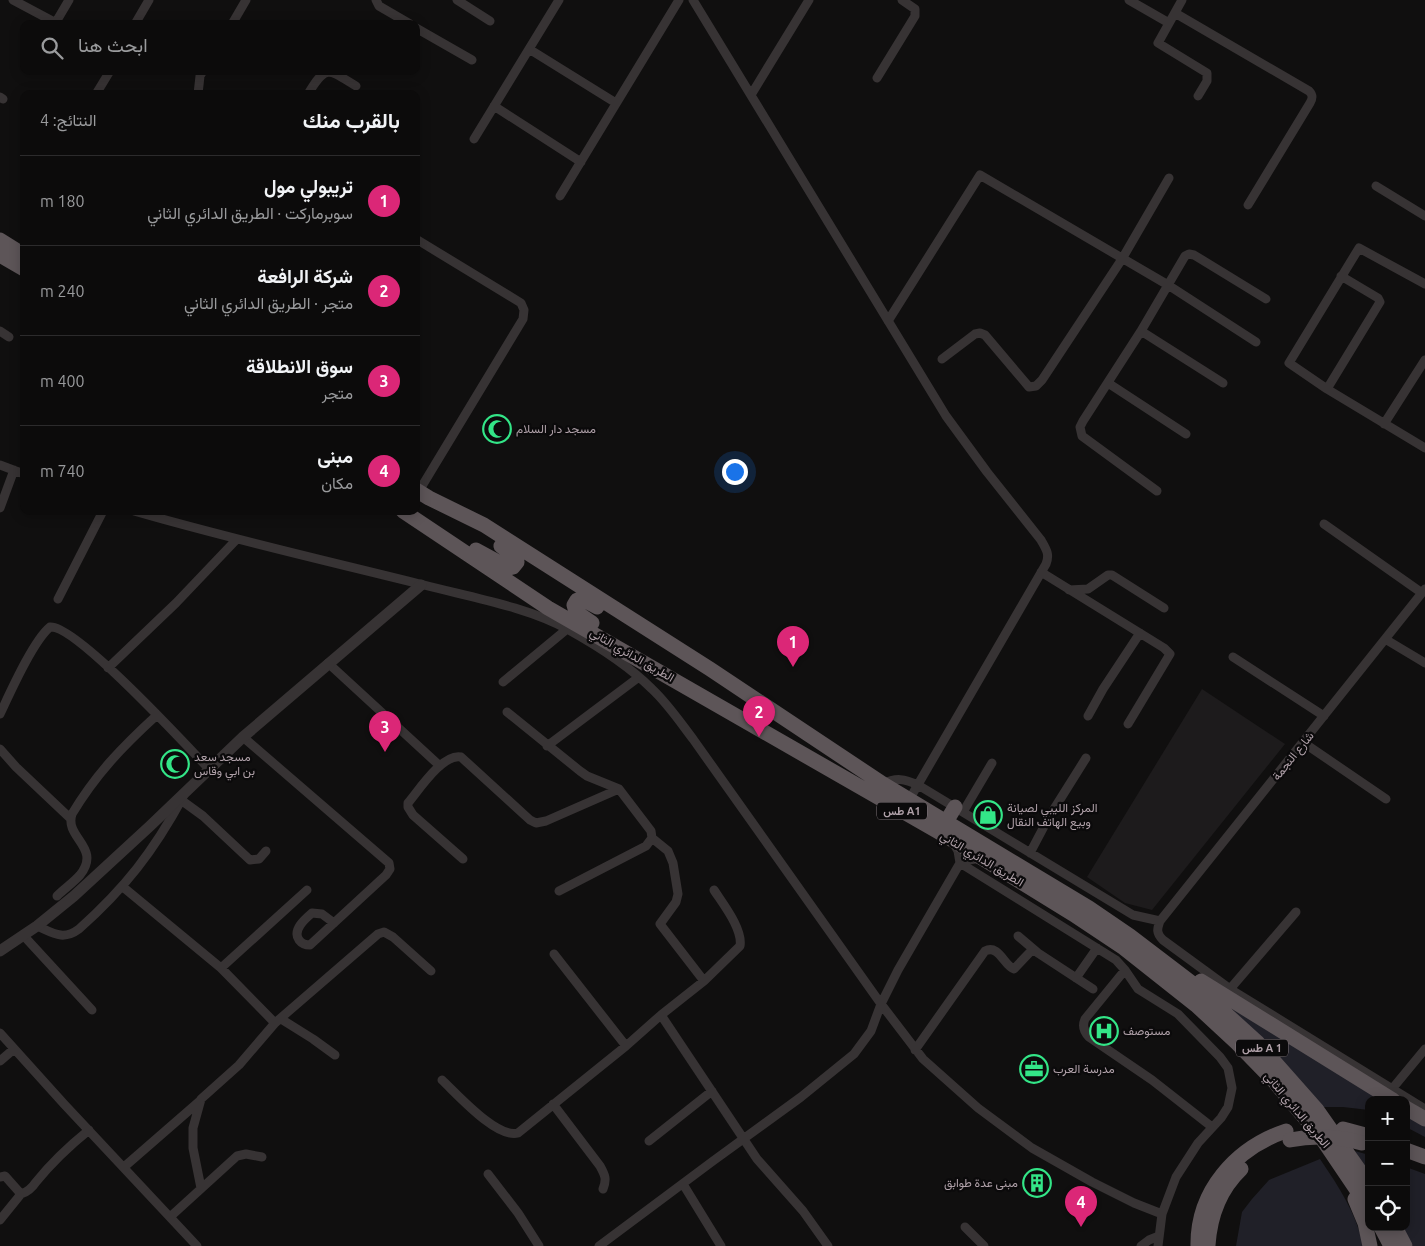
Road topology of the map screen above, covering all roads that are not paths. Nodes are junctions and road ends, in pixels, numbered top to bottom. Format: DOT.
graph roads {
  1 [pos="13,0"];
  2 [pos="69,0"];
  3 [pos="149,0"];
  4 [pos="246,0"];
  5 [pos="376,0"];
  6 [pos="457,0"];
  7 [pos="559,0"];
  8 [pos="679,0"];
  9 [pos="694,0"];
  10 [pos="809,0"];
  11 [pos="902,0"];
  12 [pos="1130,0"];
  13 [pos="1182,0"];
  14 [pos="1175,12"];
  15 [pos="51,20"];
  16 [pos="59,20"];
  17 [pos="138,20"];
  18 [pos="234,20"];
  19 [pos="403,20"];
  20 [pos="490,22"];
  21 [pos="1169,24"];
  22 [pos="420,30"];
  23 [pos="529,49"];
  24 [pos="472,60"];
  25 [pos="108,75"];
  26 [pos="201,75"];
  27 [pos="319,75"];
  28 [pos="336,75"];
  29 [pos="877,78"];
  30 [pos="356,86"];
  31 [pos="98,90"];
  32 [pos="198,90"];
  33 [pos="310,90"];
  34 [pos="751,95"];
  35 [pos="1198,96"];
  36 [pos="616,103"];
  37 [pos="494,106"];
  38 [pos="474,139"];
  39 [pos="581,162"];
  40 [pos="1169,178"];
  41 [pos="1376,186"];
  42 [pos="560,196"];
  43 [pos="1248,205"];
  44 [pos="1425,216"];
  45 [pos="0,240"];
  46 [pos="420,241"];
  47 [pos="20,252"];
  48 [pos="0,255"];
  49 [pos="1122,259"];
  50 [pos="20,267"];
  51 [pos="1341,276"];
  52 [pos="1425,284"];
  53 [pos="1168,285"];
  54 [pos="1266,299"];
  55 [pos="888,321"];
  56 [pos="1141,331"];
  57 [pos="0,332"];
  58 [pos="9,337"];
  59 [pos="1256,342"];
  60 [pos="942,359"];
  61 [pos="1425,360"];
  62 [pos="1108,383"];
  63 [pos="1224,383"];
  64 [pos="1327,389"];
  65 [pos="1384,424"];
  66 [pos="1186,434"];
  67 [pos="1425,448"];
  68 [pos="0,465"];
  69 [pos="14,470"];
  70 [pos="20,472"];
  71 [pos="1158,491"];
  72 [pos="421,493"];
  73 [pos="0,508"];
  74 [pos="101,515"];
  75 [pos="148,515"];
  76 [pos="409,515"];
  77 [pos="419,515"];
  78 [pos="1324,524"];
  79 [pos="236,540"];
  80 [pos="1041,572"];
  81 [pos="421,584"];
  82 [pos="1069,590"];
  83 [pos="1424,591"];
  84 [pos="58,599"];
  85 [pos="1164,608"];
  86 [pos="567,629"];
  87 [pos="1140,633"];
  88 [pos="1385,639"];
  89 [pos="1233,657"];
  90 [pos="328,663"];
  91 [pos="1425,663"];
  92 [pos="108,668"];
  93 [pos="710,668"];
  94 [pos="639,678"];
  95 [pos="503,682"];
  96 [pos="692,690"];
  97 [pos="507,712"];
  98 [pos="0,714"];
  99 [pos="157,715"];
  100 [pos="1088,716"];
  101 [pos="1324,716"];
  102 [pos="1128,724"];
  103 [pos="243,737"];
  104 [pos="1304,743"];
  105 [pos="547,746"];
  106 [pos="0,749"];
  107 [pos="1086,758"];
  108 [pos="992,763"];
  109 [pos="440,766"];
  110 [pos="209,769"];
  111 [pos="883,784"];
  112 [pos="918,785"];
  113 [pos="619,789"];
  114 [pos="184,795"];
  115 [pos="1386,799"];
  116 [pos="910,800"];
  117 [pos="959,810"];
  118 [pos="71,819"];
  119 [pos="946,822"];
  120 [pos="652,838"];
  121 [pos="951,840"];
  122 [pos="266,851"];
  123 [pos="1030,853"];
  124 [pos="982,858"];
  125 [pos="464,859"];
  126 [pos="960,863"];
  127 [pos="123,887"];
  128 [pos="307,890"];
  129 [pos="559,890"];
  130 [pos="714,890"];
  131 [pos="57,896"];
  132 [pos="1043,905"];
  133 [pos="1296,912"];
  134 [pos="1160,921"];
  135 [pos="334,924"];
  136 [pos="37,926"];
  137 [pos="23,935"];
  138 [pos="1018,936"];
  139 [pos="1130,936"];
  140 [pos="1033,948"];
  141 [pos="1097,948"];
  142 [pos="0,951"];
  143 [pos="554,954"];
  144 [pos="220,968"];
  145 [pos="1125,970"];
  146 [pos="431,971"];
  147 [pos="1076,978"];
  148 [pos="704,981"];
  149 [pos="1093,989"];
  150 [pos="1230,989"];
  151 [pos="881,1004"];
  152 [pos="92,1010"];
  153 [pos="661,1015"];
  154 [pos="278,1021"];
  155 [pos="0,1033"];
  156 [pos="626,1046"];
  157 [pos="14,1049"];
  158 [pos="1425,1049"];
  159 [pos="915,1050"];
  160 [pos="335,1055"];
  161 [pos="0,1061"];
  162 [pos="442,1080"];
  163 [pos="712,1091"];
  164 [pos="1393,1094"];
  165 [pos="202,1100"];
  166 [pos="553,1104"];
  167 [pos="1425,1109"];
  168 [pos="1410,1110"];
  169 [pos="1425,1119"];
  170 [pos="1212,1126"];
  171 [pos="89,1130"];
  172 [pos="1288,1135"];
  173 [pos="743,1139"];
  174 [pos="649,1141"];
  175 [pos="1365,1141"];
  176 [pos="1365,1142"];
  177 [pos="1410,1151"];
  178 [pos="1334,1155"];
  179 [pos="262,1157"];
  180 [pos="1425,1157"];
  181 [pos="1410,1160"];
  182 [pos="1425,1166"];
  183 [pos="124,1167"];
  184 [pos="488,1174"];
  185 [pos="0,1177"];
  186 [pos="1365,1178"];
  187 [pos="683,1184"];
  188 [pos="201,1188"];
  189 [pos="604,1189"];
  190 [pos="21,1194"];
  191 [pos="1365,1202"];
  192 [pos="1162,1214"];
  193 [pos="170,1217"];
  194 [pos="0,1220"];
  195 [pos="965,1227"];
  196 [pos="1382,1231"];
  197 [pos="1396,1231"];
  198 [pos="1159,1236"];
  199 [pos="196,1246"];
  200 [pos="539,1246"];
  201 [pos="599,1246"];
  202 [pos="721,1246"];
  203 [pos="828,1246"];
  204 [pos="984,1246"];
  205 [pos="1141,1246"];
  206 [pos="1158,1246"];
  207 [pos="1198,1246"];
  208 [pos="1208,1246"];
  209 [pos="1370,1246"];
  210 [pos="1391,1246"];
  211 [pos="1405,1246"];
  1 -- 15 [label="street"];
  2 -- 16 [label="street"];
  3 -- 17 [label="street"];
  4 -- 18 [label="street"];
  5 -- 19 [label="street"];
  6 -- 20 [label="street"];
  7 -- 23 [label="street"];
  8 -- 36 [label="street"];
  9 -- 34 [label="street"];
  10 -- 34 [label="street"];
  11 -- 29 [label="street"];
  12 -- 21 [label="street"];
  13 -- 14 [label="street"];
  14 -- 21 [label="street"];
  14 -- 43 [label="street"];
  21 -- 35 [label="street"];
  22 -- 24 [label="street"];
  23 -- 36 [label="street"];
  23 -- 37 [label="street"];
  25 -- 31 [label="street"];
  26 -- 32 [label="street"];
  27 -- 33 [label="street"];
  28 -- 30 [label="street"];
  34 -- 55 [label="street"];
  36 -- 39 [label="street"];
  37 -- 38 [label="street"];
  37 -- 39 [label="street"];
  39 -- 42 [label="street"];
  40 -- 49 [label="street"];
  41 -- 44 [label="street"];
  45 -- 47 [label="highway"];
  46 -- 72 [label="street"];
  48 -- 50 [label="highway"];
  49 -- 53 [label="street"];
  49 -- 55 [label="street"];
  49 -- 60 [label="street"];
  51 -- 52 [label="street"];
  51 -- 64 [label="street"];
  51 -- 64 [label="street"];
  53 -- 54 [label="street"];
  53 -- 56 [label="street"];
  53 -- 59 [label="street"];
  55 -- 80 [label="street"];
  56 -- 62 [label="street"];
  56 -- 63 [label="street"];
  57 -- 58 [label="street"];
  61 -- 65 [label="street"];
  62 -- 66 [label="street"];
  62 -- 71 [label="street"];
  64 -- 65 [label="street"];
  65 -- 67 [label="street"];
  68 -- 69 [label="street"];
  69 -- 70 [label="street"];
  69 -- 73 [label="street"];
  72 -- 77 [label="highway"];
  72 -- 93 [label="highway, الطريق الدائري الثاني / طس A1"];
  74 -- 84 [label="street"];
  75 -- 79 [label="street"];
  76 -- 96 [label="highway, الطريق الدائري الثاني / طس A1"];
  78 -- 83 [label="street"];
  79 -- 81 [label="street"];
  79 -- 92 [label="street"];
  80 -- 82 [label="street"];
  80 -- 112 [label="street"];
  81 -- 86 [label="street"];
  81 -- 90 [label="street"];
  82 -- 85 [label="street"];
  82 -- 87 [label="street"];
  83 -- 88 [label="street, شارع النجمة"];
  86 -- 94 [label="street"];
  86 -- 95 [label="street"];
  87 -- 100 [label="street"];
  87 -- 102 [label="street"];
  88 -- 91 [label="street"];
  88 -- 101 [label="street, شارع النجمة"];
  89 -- 101 [label="street"];
  90 -- 103 [label="street"];
  90 -- 109 [label="street"];
  92 -- 98 [label="street"];
  92 -- 99 [label="street"];
  93 -- 96 [label="highway"];
  93 -- 111 [label="highway, الطريق الدائري الثاني / طس A1"];
  94 -- 105 [label="street"];
  94 -- 151 [label="street"];
  96 -- 121 [label="highway, الطريق الدائري الثاني / طس A1"];
  97 -- 105 [label="street"];
  99 -- 110 [label="street"];
  99 -- 118 [label="street"];
  101 -- 104 [label="street, شارع النجمة"];
  103 -- 110 [label="street"];
  103 -- 135 [label="street"];
  104 -- 115 [label="street"];
  104 -- 134 [label="street, شارع النجمة"];
  105 -- 113 [label="street"];
  106 -- 118 [label="street"];
  107 -- 123 [label="street"];
  108 -- 117 [label="street"];
  109 -- 113 [label="street"];
  109 -- 125 [label="street"];
  110 -- 114 [label="street"];
  111 -- 112 [label="street"];
  111 -- 116 [label="highway, الطريق الدائري الثاني / طس A1"];
  112 -- 116 [label="street"];
  112 -- 117 [label="street"];
  113 -- 120 [label="street"];
  114 -- 122 [label="street"];
  114 -- 127 [label="street"];
  114 -- 136 [label="street"];
  116 -- 119 [label="highway, الطريق الدائري الثاني / طس A1"];
  117 -- 119 [label="highway"];
  117 -- 123 [label="street"];
  118 -- 131 [label="street"];
  119 -- 139 [label="highway, الطريق الدائري الثاني / طس A1"];
  120 -- 129 [label="street"];
  120 -- 148 [label="street"];
  121 -- 124 [label="highway, الطريق الدائري الثاني / طس A1"];
  121 -- 126 [label="street"];
  123 -- 134 [label="street"];
  124 -- 126 [label="street"];
  124 -- 132 [label="highway, الطريق الدائري الثاني / طس A1"];
  126 -- 132 [label="street"];
  126 -- 151 [label="street"];
  127 -- 136 [label="street"];
  127 -- 144 [label="street"];
  128 -- 144 [label="street"];
  130 -- 148 [label="street"];
  132 -- 141 [label="street"];
  132 -- 178 [label="highway, الطريق الدائري الثاني / طس A1"];
  133 -- 150 [label="street"];
  134 -- 150 [label="street"];
  136 -- 137 [label="street"];
  137 -- 142 [label="street"];
  137 -- 152 [label="street"];
  138 -- 140 [label="street"];
  139 -- 164 [label="highway"];
  139 -- 186 [label="highway, الطريق الدائري الثاني / طس A 1"];
  140 -- 147 [label="street"];
  140 -- 159 [label="street"];
  141 -- 145 [label="street"];
  141 -- 147 [label="street"];
  143 -- 156 [label="street"];
  144 -- 154 [label="street"];
  145 -- 170 [label="street"];
  145 -- 170 [label="street"];
  146 -- 154 [label="street"];
  147 -- 149 [label="street"];
  148 -- 153 [label="street"];
  150 -- 164 [label="street"];
  151 -- 159 [label="street"];
  151 -- 173 [label="street"];
  153 -- 156 [label="street"];
  153 -- 163 [label="street"];
  154 -- 160 [label="street"];
  154 -- 165 [label="street"];
  155 -- 157 [label="street"];
  156 -- 166 [label="street"];
  157 -- 161 [label="street"];
  157 -- 171 [label="street"];
  158 -- 164 [label="street"];
  159 -- 192 [label="street"];
  162 -- 166 [label="street"];
  163 -- 173 [label="street"];
  163 -- 174 [label="street"];
  164 -- 167 [label="street"];
  165 -- 183 [label="street"];
  165 -- 188 [label="street"];
  166 -- 189 [label="street"];
  168 -- 169 [label="highway"];
  170 -- 192 [label="street"];
  171 -- 183 [label="street"];
  171 -- 190 [label="street"];
  172 -- 175 [label="highway"];
  172 -- 176 [label="highway, bridge"];
  172 -- 207 [label="highway"];
  172 -- 208 [label="highway"];
  173 -- 187 [label="street"];
  173 -- 203 [label="street"];
  177 -- 180 [label="highway"];
  178 -- 191 [label="highway, الطريق الدائري الثاني"];
  178 -- 209 [label="highway"];
  179 -- 188 [label="street"];
  181 -- 182 [label="highway"];
  183 -- 193 [label="street"];
  184 -- 200 [label="street"];
  185 -- 190 [label="street"];
  187 -- 201 [label="street"];
  187 -- 202 [label="street"];
  188 -- 193 [label="street"];
  190 -- 194 [label="street"];
  192 -- 198 [label="street"];
  193 -- 199 [label="street"];
  195 -- 204 [label="street"];
  196 -- 210 [label="highway"];
  197 -- 211 [label="highway"];
  198 -- 205 [label="street"];
  198 -- 206 [label="street"];
}
